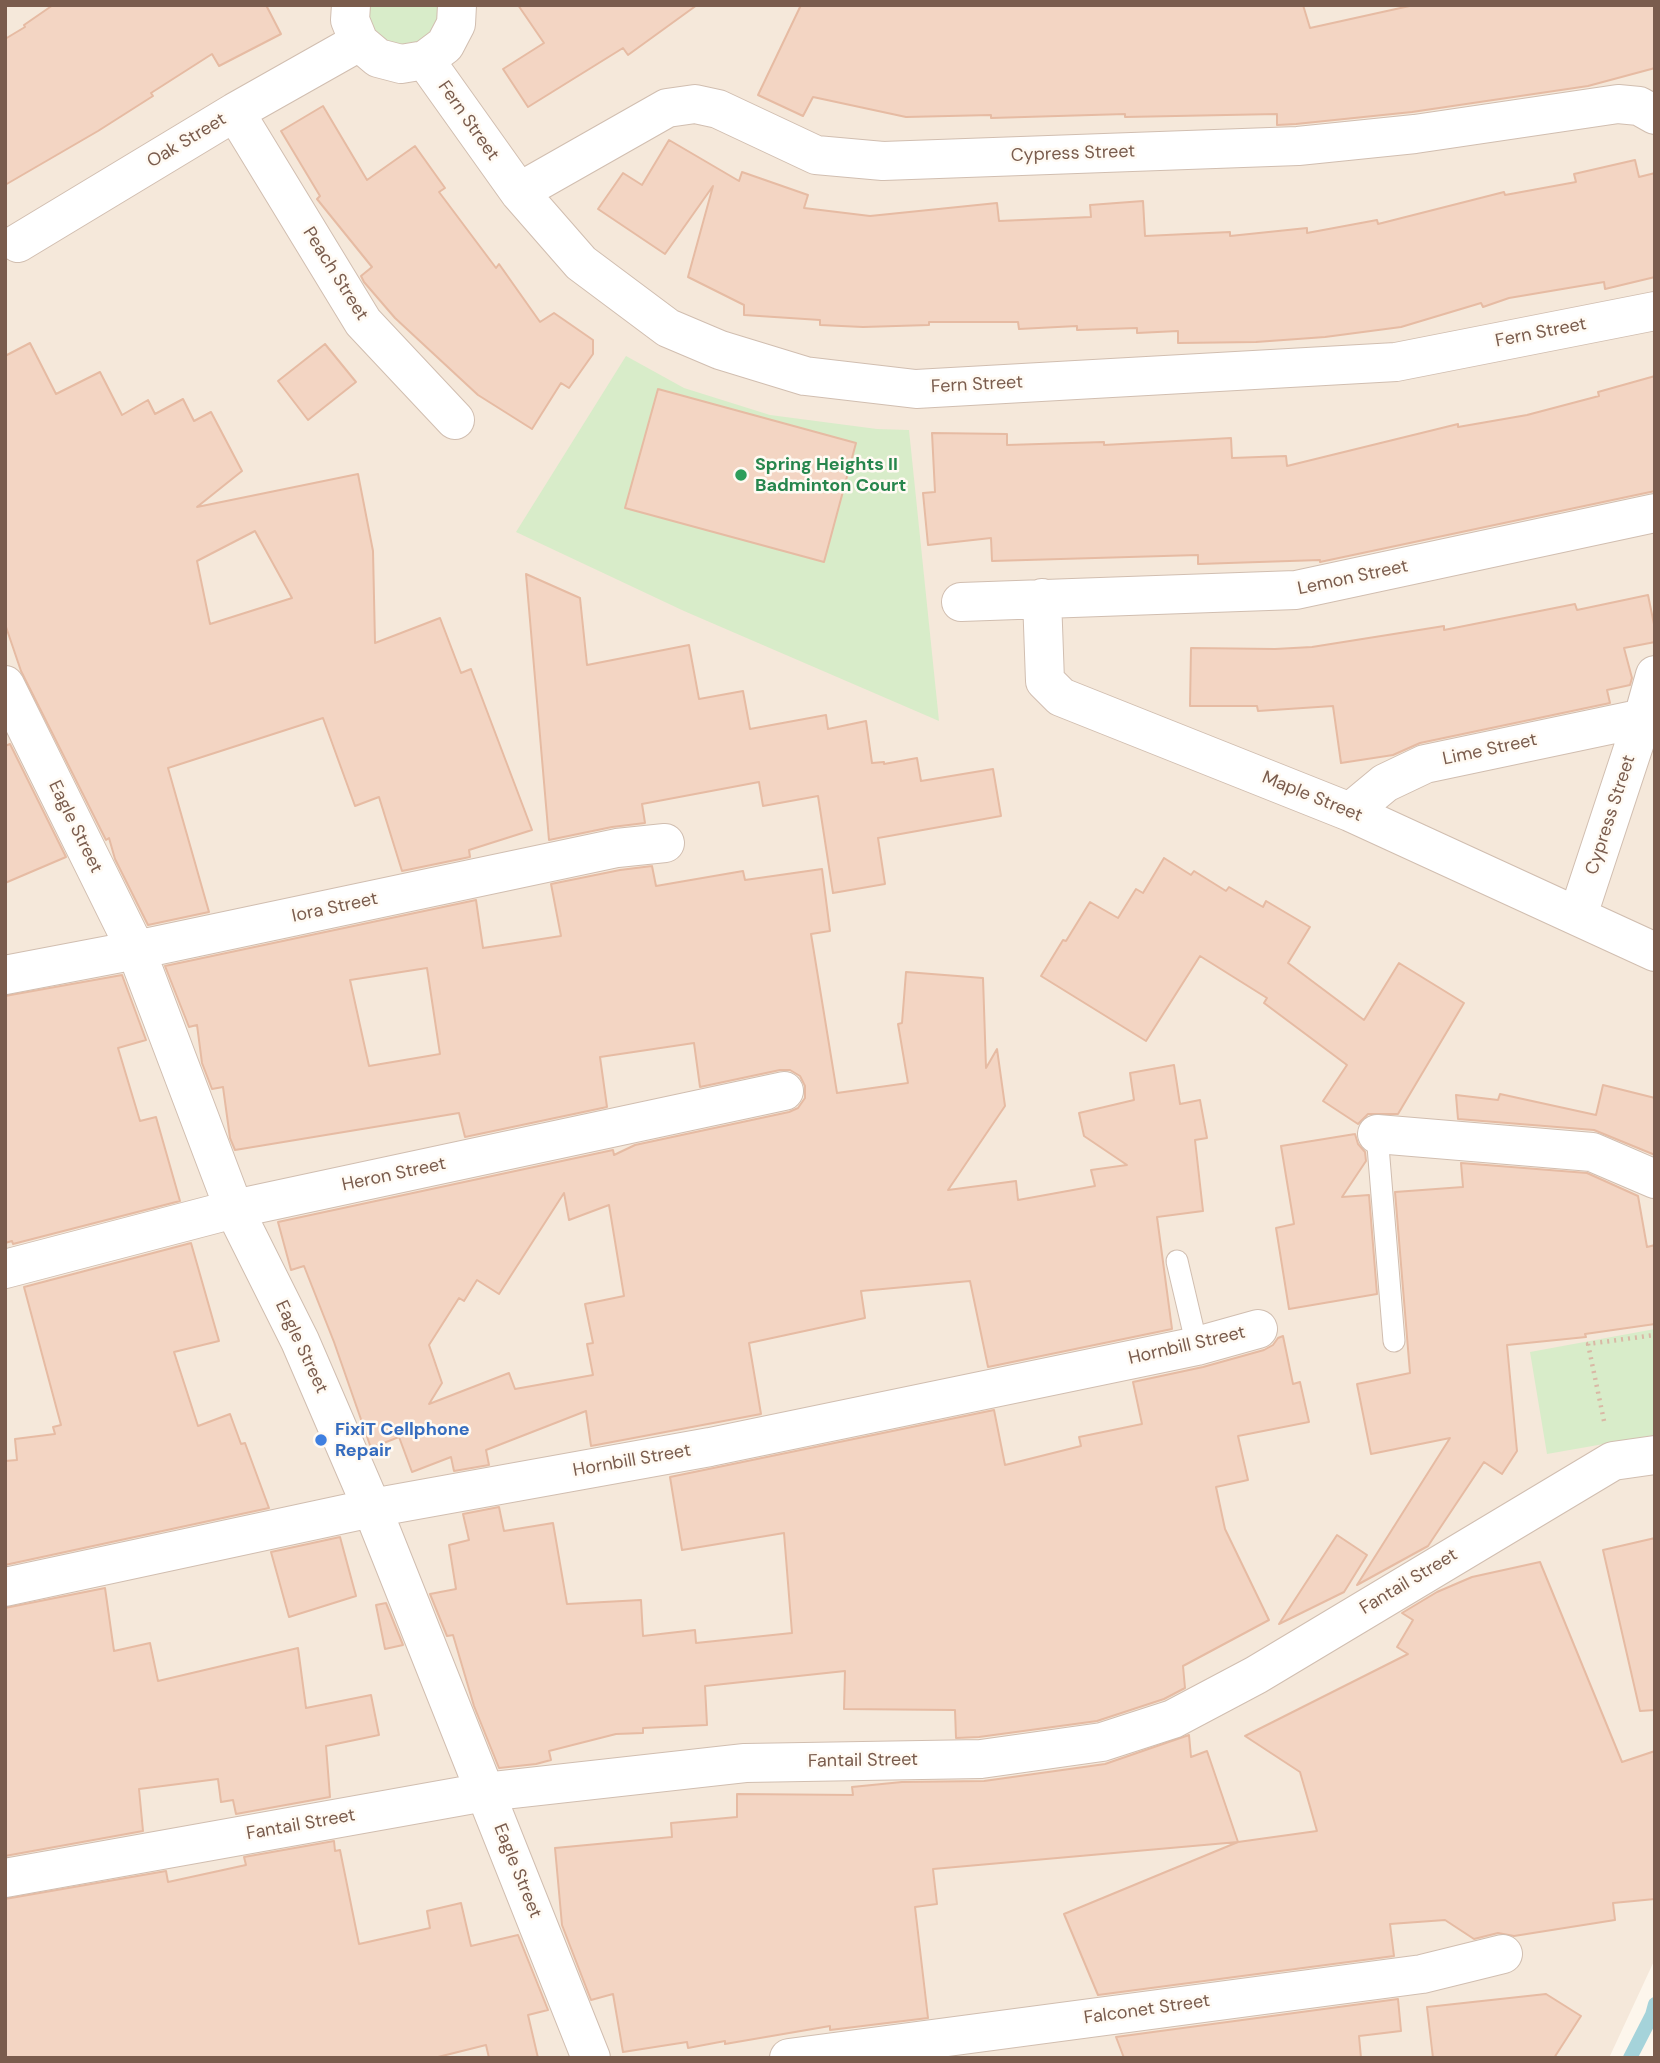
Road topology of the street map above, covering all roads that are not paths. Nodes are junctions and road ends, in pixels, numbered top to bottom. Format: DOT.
graph roads {
  1 [pos="351,5"];
  2 [pos="457,5"];
  3 [pos="359,42"];
  4 [pos="425,60"];
  5 [pos="235,112"];
  6 [pos="1655,115"];
  7 [pos="519,192"];
  8 [pos="18,243"];
  9 [pos="1655,311"];
  10 [pos="455,420"];
  11 [pos="1655,513"];
  12 [pos="1042,598"];
  13 [pos="961,602"];
  14 [pos="1655,675"];
  15 [pos="5,685"];
  16 [pos="1643,718"];
  17 [pos="1350,812"];
  18 [pos="665,843"];
  19 [pos="1578,915"];
  20 [pos="136,950"];
  21 [pos="1655,952"];
  22 [pos="5,975"];
  23 [pos="784,1091"];
  24 [pos="1377,1134"];
  25 [pos="1655,1179"];
  26 [pos="234,1209"];
  27 [pos="1177,1261"];
  28 [pos="5,1269"];
  29 [pos="1258,1329"];
  30 [pos="1394,1341"];
  31 [pos="1197,1346"];
  32 [pos="1655,1455"];
  33 [pos="372,1508"];
  34 [pos="5,1587"];
  35 [pos="485,1792"];
  36 [pos="5,1878"];
  37 [pos="1503,1954"];
  38 [pos="592,2058"];
  39 [pos="789,2058"];
  1 -- 3 [label="street"];
  2 -- 4 [label="street"];
  3 -- 4 [label="street"];
  3 -- 5 [label="street, Oak Street"];
  4 -- 7 [label="street, Fern Street"];
  5 -- 8 [label="street, Oak Street"];
  5 -- 10 [label="street, Peach Street"];
  6 -- 7 [label="street, Cypress Street"];
  7 -- 9 [label="street, Fern Street"];
  11 -- 12 [label="street, Lemon Street"];
  12 -- 13 [label="street, Lemon Street"];
  12 -- 17 [label="street, Maple Street"];
  14 -- 16 [label="street, Cypress Street"];
  15 -- 20 [label="street, Eagle Street"];
  16 -- 17 [label="street, Lime Street"];
  16 -- 19 [label="street, Cypress Street"];
  17 -- 19 [label="street, Maple Street"];
  18 -- 20 [label="street, Iora Street"];
  19 -- 21 [label="street, Maple Street"];
  20 -- 22 [label="street, Iora Street"];
  20 -- 26 [label="street, Eagle Street"];
  23 -- 26 [label="street, Heron Street"];
  24 -- 25 [label="street"];
  24 -- 30 [label="lane"];
  26 -- 28 [label="street, Heron Street"];
  26 -- 33 [label="street, Eagle Street"];
  27 -- 31 [label="lane"];
  29 -- 31 [label="street, Hornbill Street"];
  31 -- 33 [label="street, Hornbill Street"];
  32 -- 35 [label="street, Fantail Street"];
  33 -- 34 [label="street, Hornbill Street"];
  33 -- 35 [label="street, Eagle Street"];
  35 -- 36 [label="street, Fantail Street"];
  35 -- 38 [label="street, Eagle Street"];
  37 -- 39 [label="street, Falconet Street"];
}
